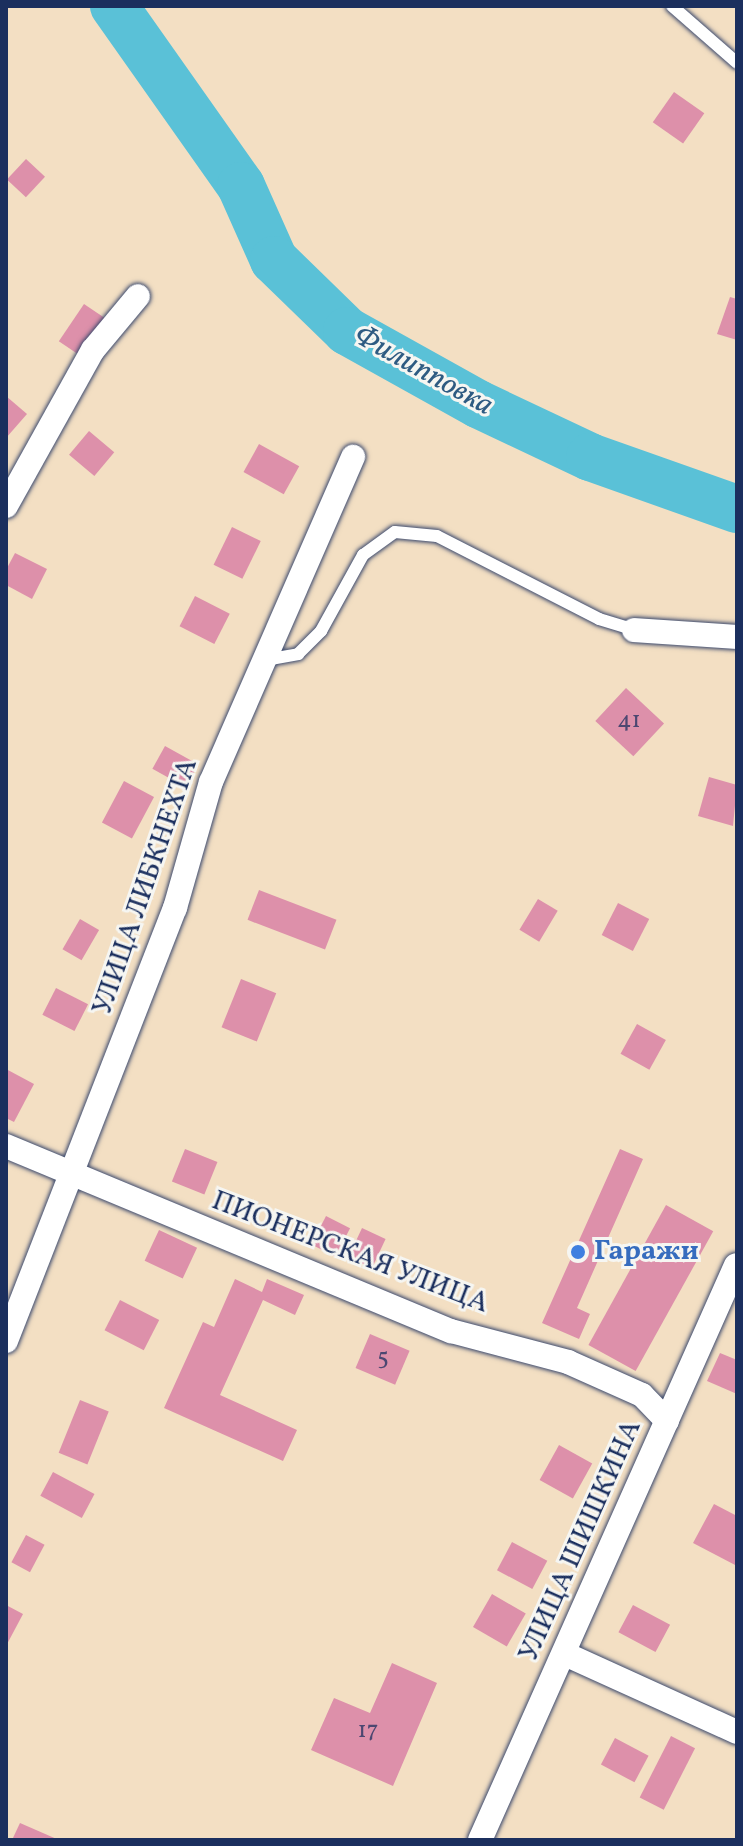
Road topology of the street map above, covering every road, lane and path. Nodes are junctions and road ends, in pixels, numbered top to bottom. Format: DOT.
graph roads {
  1 [pos="672,6"];
  2 [pos="737,63"];
  3 [pos="138,296"];
  4 [pos="353,457"];
  5 [pos="6,506"];
  6 [pos="634,630"];
  7 [pos="737,637"];
  8 [pos="265,660"];
  9 [pos="6,1146"];
  10 [pos="73,1174"];
  11 [pos="736,1265"];
  12 [pos="6,1341"];
  13 [pos="667,1421"];
  14 [pos="565,1654"];
  15 [pos="737,1732"];
  16 [pos="480,1840"];
  1 -- 2 [label="lane"];
  3 -- 5 [label="street"];
  4 -- 8 [label="street, УЛИЦА ЛИБКНЕХТА"];
  6 -- 7 [label="street"];
  6 -- 8 [label="lane"];
  8 -- 10 [label="street, УЛИЦА ЛИБКНЕХТА"];
  9 -- 10 [label="street, ПИОНЕРСКАЯ УЛИЦА"];
  10 -- 12 [label="street, УЛИЦА ЛИБКНЕХТА"];
  10 -- 13 [label="street, ПИОНЕРСКАЯ УЛИЦА"];
  11 -- 13 [label="street, УЛИЦА ШИШКИНА"];
  13 -- 14 [label="street, УЛИЦА ШИШКИНА"];
  14 -- 15 [label="street"];
  14 -- 16 [label="street, УЛИЦА ШИШКИНА"];
}
